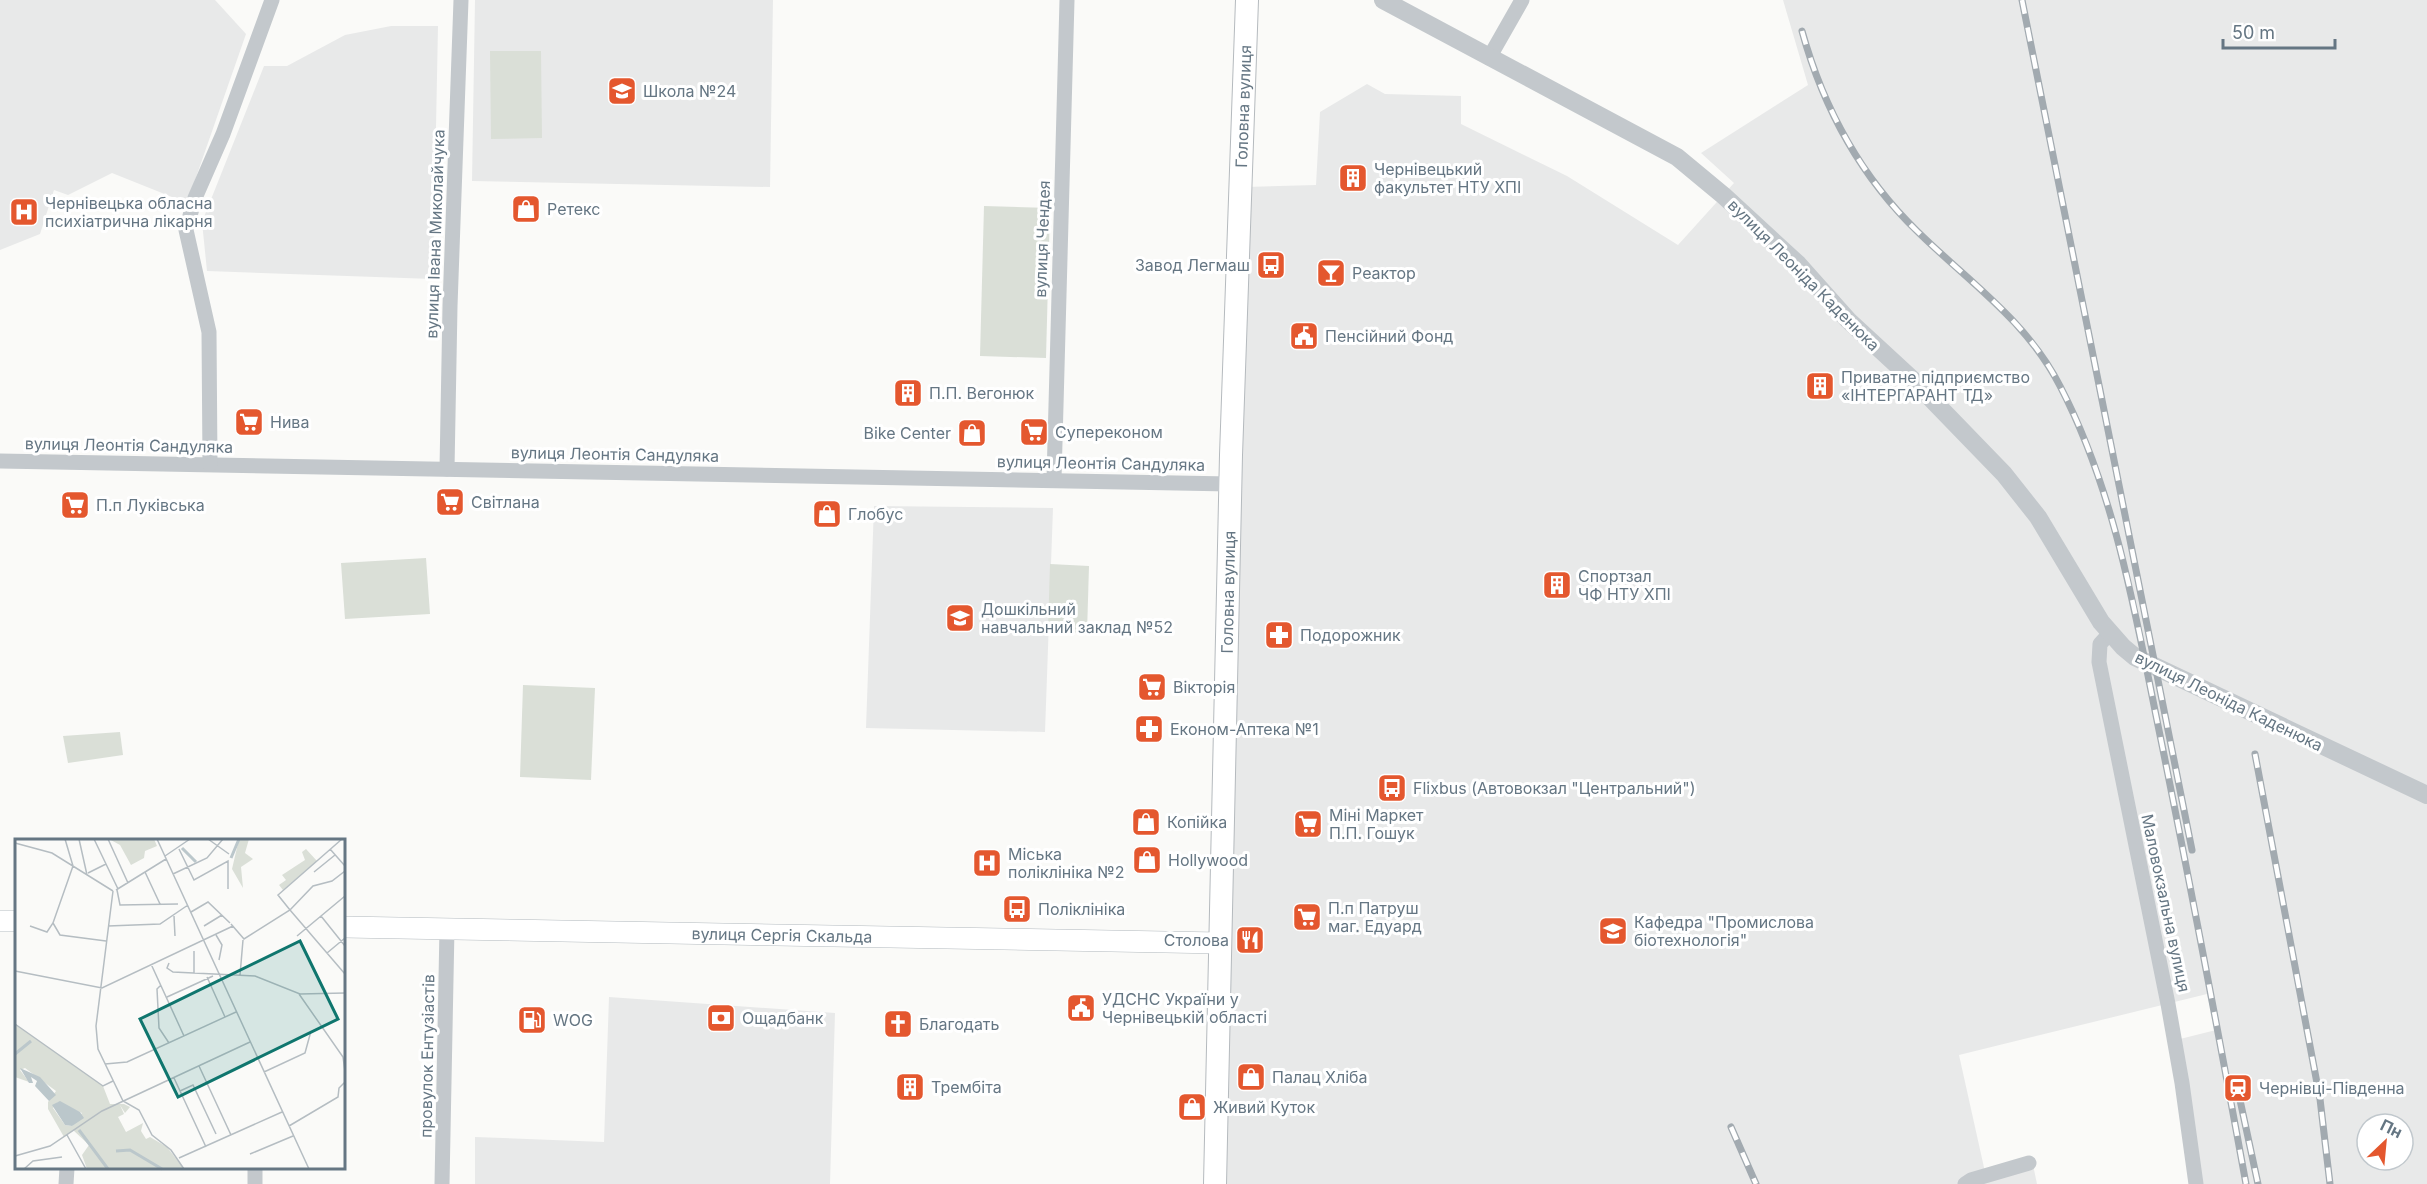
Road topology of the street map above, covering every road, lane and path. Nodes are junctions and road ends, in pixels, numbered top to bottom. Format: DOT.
graph roads {
  1 [pos="272,0"];
  2 [pos="461,0"];
  3 [pos="1067,0"];
  4 [pos="1247,0"];
  5 [pos="1383,0"];
  6 [pos="1522,0"];
  7 [pos="1489,58"];
  8 [pos="0,461"];
  9 [pos="210,464"];
  10 [pos="447,469"];
  11 [pos="1054,479"];
  12 [pos="1230,484"];
  13 [pos="2110,633"];
  14 [pos="2427,795"];
  15 [pos="345,927"];
  16 [pos="447,928"];
  17 [pos="1220,944"];
  18 [pos="2029,1163"];
  19 [pos="67,1169"];
  20 [pos="66,1184"];
  21 [pos="442,1184"];
  22 [pos="1215,1184"];
  23 [pos="1965,1184"];
  24 [pos="2196,1184"];
  1 -- 9 [label="street"];
  2 -- 10 [label="street, вулиця Івана Миколайчука"];
  3 -- 11 [label="street, вулиця Чендея"];
  4 -- 12 [label="main road, Головна вулиця"];
  5 -- 7 [label="street, вулиця Леоніда Каденюка"];
  6 -- 7 [label="street"];
  7 -- 13 [label="street, вулиця Леоніда Каденюка"];
  8 -- 9 [label="street, вулиця Леонтія Сандуляка"];
  9 -- 10 [label="street, вулиця Леонтія Сандуляка"];
  10 -- 11 [label="street, вулиця Леонтія Сандуляка"];
  11 -- 12 [label="street, вулиця Леонтія Сандуляка"];
  12 -- 17 [label="main road, Головна вулиця"];
  13 -- 14 [label="street, вулиця Леоніда Каденюка"];
  13 -- 24 [label="street, Маловокзальна вулиця"];
  15 -- 16 [label="main road, вулиця Сергія Скальда"];
  16 -- 17 [label="main road, вулиця Сергія Скальда"];
  16 -- 21 [label="street, провулок Ентузіастів"];
  17 -- 22 [label="main road, Головна вулиця"];
  18 -- 23 [label="street"];
  19 -- 20 [label="street"];
}
